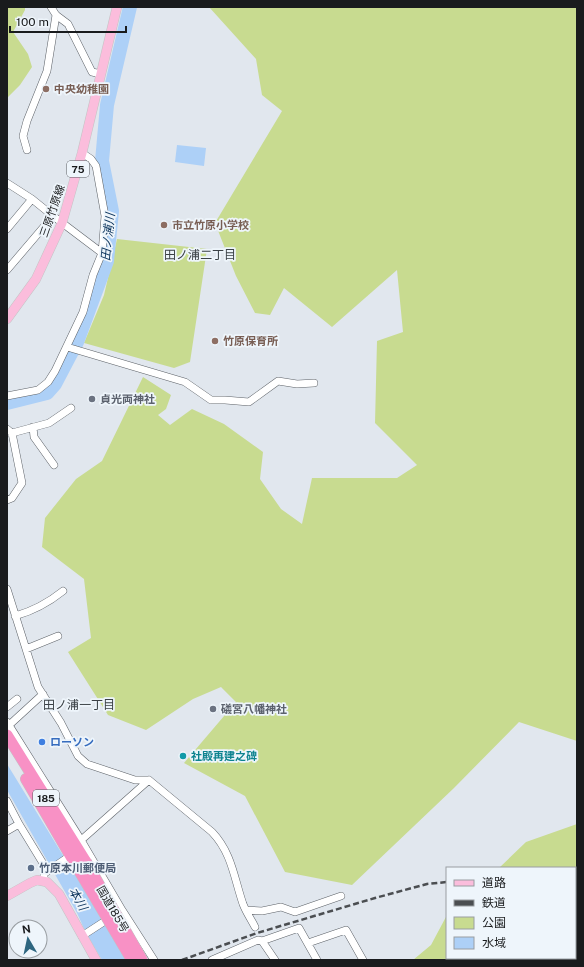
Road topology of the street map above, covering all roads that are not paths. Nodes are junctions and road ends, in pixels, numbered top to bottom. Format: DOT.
graph roads {
  1 [pos="51,7"];
  2 [pos="117,7"];
  3 [pos="56,15"];
  4 [pos="101,74"];
  5 [pos="27,150"];
  6 [pos="82,153"];
  7 [pos="7,183"];
  8 [pos="32,200"];
  9 [pos="53,216"];
  10 [pos="62,223"];
  11 [pos="7,230"];
  12 [pos="102,253"];
  13 [pos="7,270"];
  14 [pos="7,319"];
  15 [pos="72,348"];
  16 [pos="314,383"];
  17 [pos="7,396"];
  18 [pos="71,408"];
  19 [pos="33,427"];
  20 [pos="10,431"];
  21 [pos="54,465"];
  22 [pos="7,500"];
  23 [pos="7,589"];
  24 [pos="63,592"];
  25 [pos="12,614"];
  26 [pos="58,636"];
  27 [pos="26,649"];
  28 [pos="43,694"];
  29 [pos="17,699"];
  30 [pos="7,707"];
  31 [pos="7,727"];
  32 [pos="7,748"];
  33 [pos="149,780"];
  34 [pos="7,801"];
  35 [pos="18,824"];
  36 [pos="7,831"];
  37 [pos="78,843"];
  38 [pos="67,858"];
  39 [pos="81,864"];
  40 [pos="46,874"];
  41 [pos="7,896"];
  42 [pos="341,896"];
  43 [pos="246,910"];
  44 [pos="121,911"];
  45 [pos="255,927"];
  46 [pos="84,935"];
  47 [pos="262,941"];
  48 [pos="308,943"];
  49 [pos="96,960"];
  50 [pos="132,960"];
  51 [pos="142,960"];
  52 [pos="154,960"];
  53 [pos="212,960"];
  54 [pos="275,960"];
  55 [pos="317,960"];
  56 [pos="363,960"];
  1 -- 3 [label="street"];
  2 -- 4 [label="main road, 三原竹原線 / 75"];
  3 -- 4 [label="street"];
  3 -- 5 [label="street"];
  4 -- 6 [label="main road, 三原竹原線 / 75"];
  6 -- 10 [label="main road, 三原竹原線 / 75"];
  6 -- 12 [label="street"];
  7 -- 8 [label="street"];
  8 -- 9 [label="street"];
  8 -- 11 [label="street"];
  9 -- 10 [label="street"];
  9 -- 13 [label="street"];
  10 -- 12 [label="street"];
  10 -- 14 [label="main road, 三原竹原線 / 75"];
  12 -- 15 [label="street"];
  15 -- 16 [label="street"];
  15 -- 17 [label="street"];
  18 -- 19 [label="street"];
  19 -- 20 [label="street"];
  19 -- 21 [label="street"];
  20 -- 22 [label="street"];
  23 -- 25 [label="street"];
  24 -- 25 [label="street"];
  25 -- 27 [label="street"];
  26 -- 27 [label="street"];
  27 -- 28 [label="street"];
  28 -- 31 [label="street"];
  28 -- 33 [label="street"];
  29 -- 30 [label="street"];
  31 -- 37 [label="highway, 国道185号 / 185"];
  32 -- 39 [label="highway, 国道185号 / 185"];
  33 -- 37 [label="street"];
  33 -- 43 [label="street"];
  34 -- 35 [label="street"];
  35 -- 36 [label="street"];
  35 -- 40 [label="street"];
  37 -- 39 [label="highway, 国道185号 / 185"];
  37 -- 44 [label="street"];
  38 -- 40 [label="street"];
  39 -- 50 [label="highway, 国道185号 / 185, bridge"];
  39 -- 51 [label="highway, 国道185号 / 185, bridge"];
  40 -- 41 [label="main road"];
  40 -- 46 [label="main road"];
  42 -- 43 [label="street"];
  43 -- 45 [label="street"];
  44 -- 46 [label="street, bridge"];
  44 -- 52 [label="street"];
  46 -- 49 [label="main road"];
  47 -- 48 [label="street"];
  47 -- 53 [label="street"];
  47 -- 54 [label="street"];
  48 -- 55 [label="street"];
  48 -- 56 [label="street"];
}
